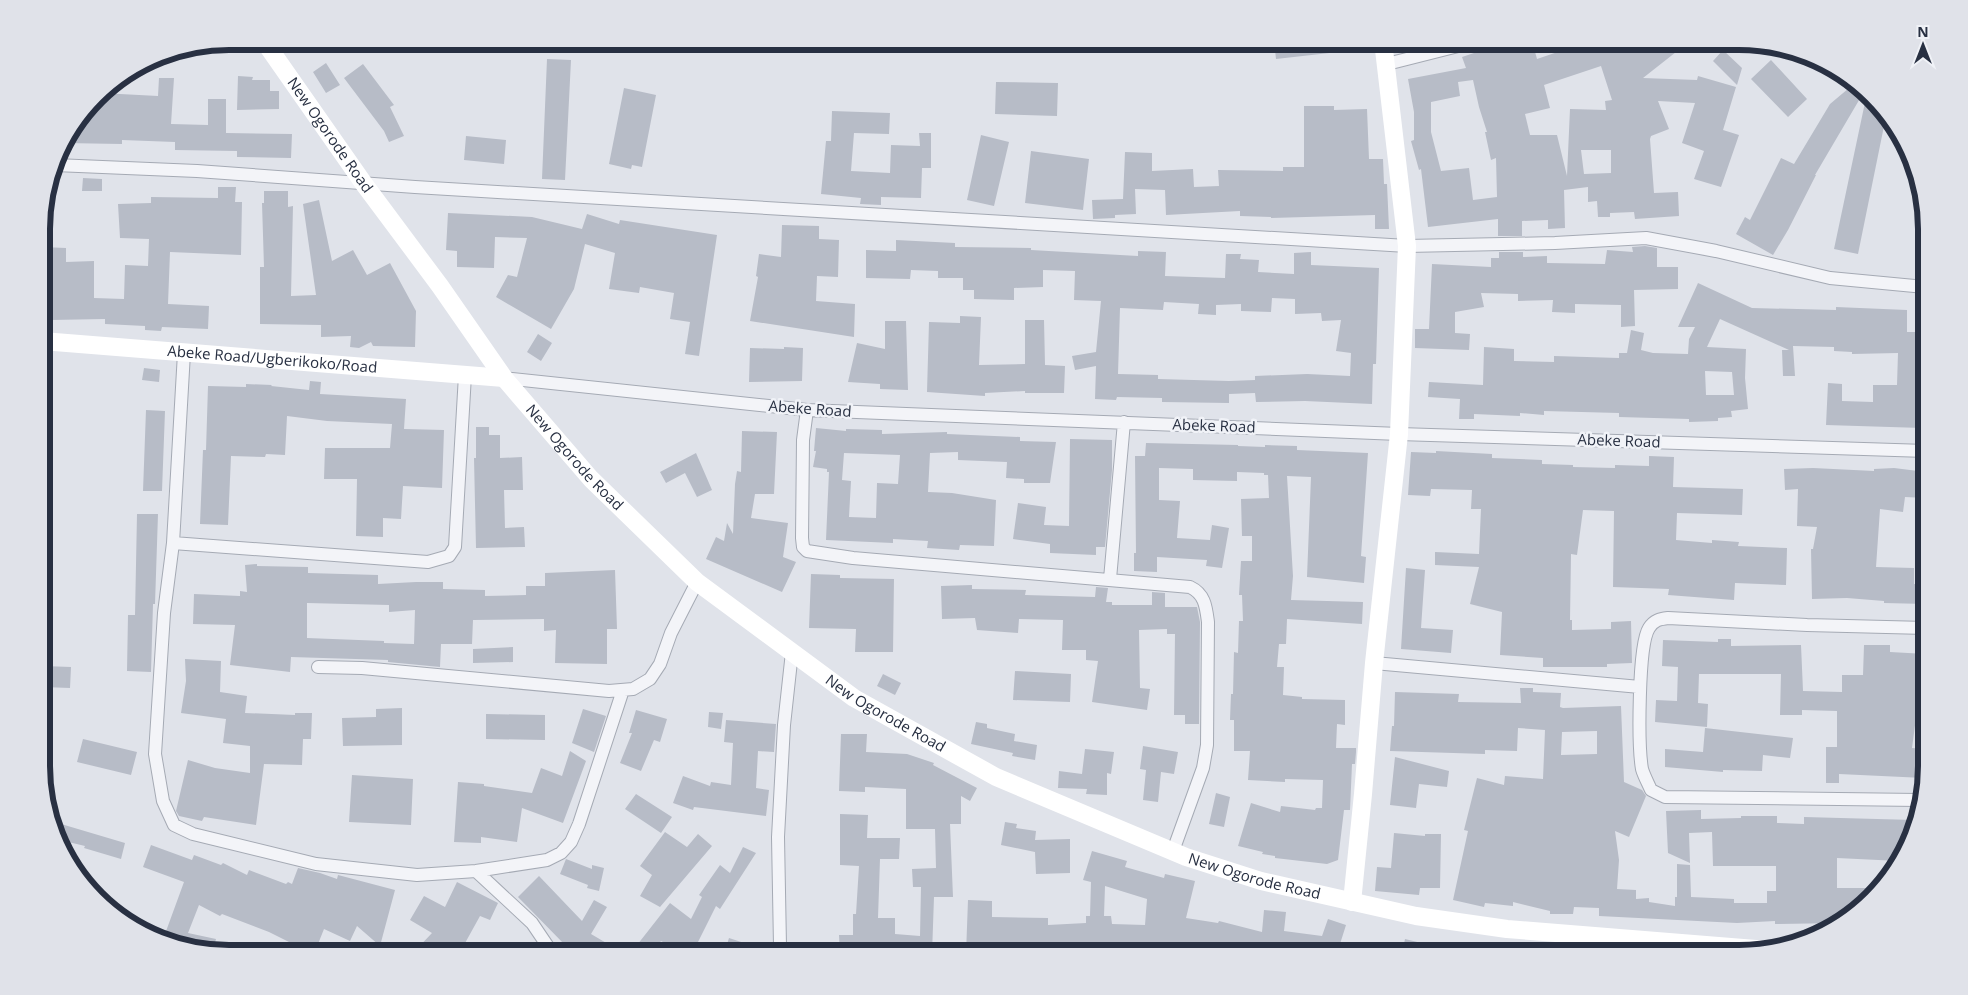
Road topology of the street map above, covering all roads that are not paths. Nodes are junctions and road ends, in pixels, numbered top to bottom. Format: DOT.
graph roads {
  1 [pos="270,50"];
  2 [pos="1385,50"];
  3 [pos="1442,50"];
  4 [pos="1387,64"];
  5 [pos="62,165"];
  6 [pos="364,184"];
  7 [pos="1407,246"];
  8 [pos="1918,285"];
  9 [pos="50,342"];
  10 [pos="184,353"];
  11 [pos="465,375"];
  12 [pos="504,378"];
  13 [pos="808,410"];
  14 [pos="1124,422"];
  15 [pos="1399,434"];
  16 [pos="1918,451"];
  17 [pos="173,543"];
  18 [pos="1110,579"];
  19 [pos="697,582"];
  20 [pos="1918,628"];
  21 [pos="792,652"];
  22 [pos="1374,663"];
  23 [pos="318,667"];
  24 [pos="1640,686"];
  25 [pos="623,690"];
  26 [pos="1915,800"];
  27 [pos="1172,851"];
  28 [pos="476,871"];
  29 [pos="1352,902"];
  30 [pos="546,945"];
  31 [pos="780,945"];
  32 [pos="1706,945"];
  1 -- 6 [label="street, New Ogorode Road"];
  2 -- 4 [label="street"];
  3 -- 4 [label="street"];
  4 -- 7 [label="street"];
  5 -- 6 [label="street"];
  6 -- 7 [label="street"];
  6 -- 12 [label="street, New Ogorode Road"];
  7 -- 8 [label="street"];
  7 -- 15 [label="street"];
  9 -- 10 [label="street, Abeke Road/Ugberikoko/Road"];
  10 -- 11 [label="street, Abeke Road/Ugberikoko/Road"];
  10 -- 17 [label="street"];
  11 -- 12 [label="street, Abeke Road/Ugberikoko/Road"];
  11 -- 17 [label="street"];
  12 -- 13 [label="street, Abeke Road"];
  12 -- 19 [label="street, New Ogorode Road"];
  13 -- 14 [label="street, Abeke Road"];
  13 -- 18 [label="street"];
  14 -- 15 [label="street, Abeke Road"];
  14 -- 18 [label="street"];
  15 -- 16 [label="street, Abeke Road"];
  15 -- 22 [label="street"];
  17 -- 28 [label="street"];
  18 -- 27 [label="street"];
  19 -- 21 [label="street, New Ogorode Road"];
  19 -- 25 [label="street"];
  20 -- 24 [label="street"];
  21 -- 27 [label="street, New Ogorode Road"];
  21 -- 31 [label="street"];
  22 -- 24 [label="street"];
  22 -- 29 [label="street"];
  23 -- 25 [label="street"];
  24 -- 26 [label="street"];
  25 -- 28 [label="street"];
  27 -- 29 [label="street, New Ogorode Road"];
  28 -- 30 [label="street"];
  29 -- 32 [label="street, New Ogorode Road"];
}
